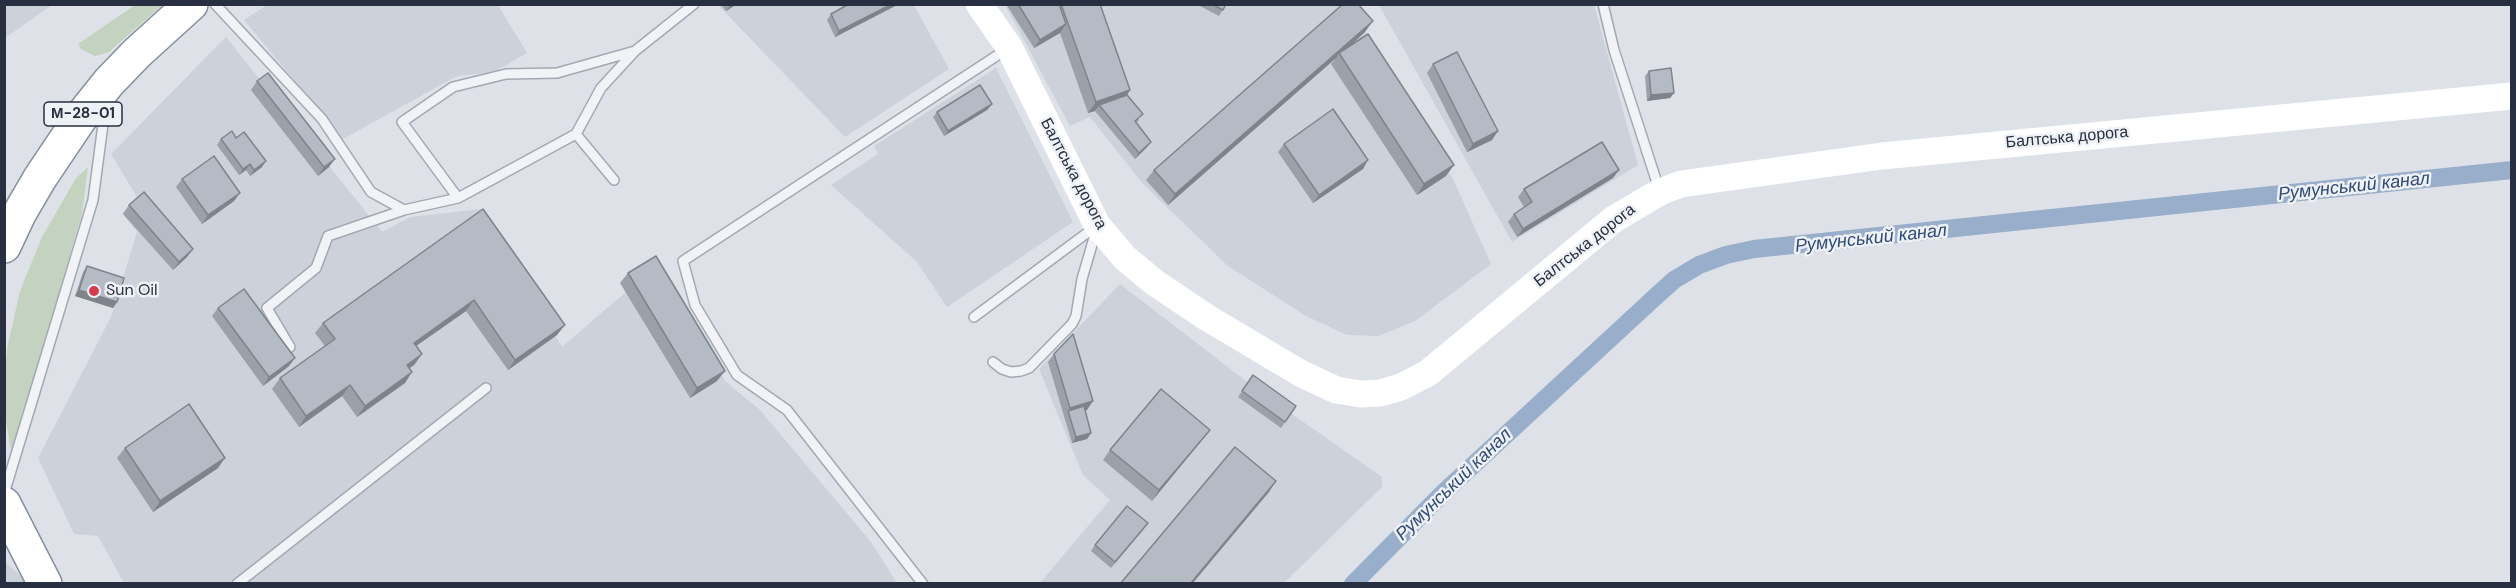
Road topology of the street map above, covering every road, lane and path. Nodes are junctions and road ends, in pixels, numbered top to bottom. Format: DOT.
graph roads {
  1 [pos="191,4"];
  2 [pos="215,4"];
  3 [pos="694,4"];
  4 [pos="979,4"];
  5 [pos="1603,4"];
  6 [pos="1009,47"];
  7 [pos="635,51"];
  8 [pos="109,82"];
  9 [pos="2511,96"];
  10 [pos="576,135"];
  11 [pos="614,180"];
  12 [pos="1660,192"];
  13 [pos="458,198"];
  14 [pos="404,210"];
  15 [pos="1097,225"];
  16 [pos="4,246"];
  17 [pos="974,317"];
  18 [pos="290,347"];
  19 [pos="993,363"];
  20 [pos="486,388"];
  21 [pos="4,494"];
  22 [pos="4,504"];
  23 [pos="45,584"];
  24 [pos="237,584"];
  25 [pos="923,584"];
  1 -- 8 [label="highway, М-28-01"];
  2 -- 14 [label="lane"];
  3 -- 7 [label="lane"];
  4 -- 6 [label="main road, Балтська дорога"];
  5 -- 12 [label="lane"];
  6 -- 15 [label="main road, Балтська дорога"];
  6 -- 25 [label="lane"];
  7 -- 10 [label="lane"];
  7 -- 13 [label="lane"];
  8 -- 16 [label="highway, М-28-01"];
  8 -- 21 [label="lane"];
  9 -- 12 [label="main road, Балтська дорога"];
  10 -- 11 [label="lane"];
  10 -- 13 [label="lane"];
  12 -- 15 [label="main road, Балтська дорога"];
  13 -- 14 [label="lane"];
  14 -- 18 [label="lane"];
  15 -- 17 [label="lane"];
  15 -- 19 [label="lane"];
  20 -- 24 [label="lane"];
  22 -- 23 [label="highway"];
}
